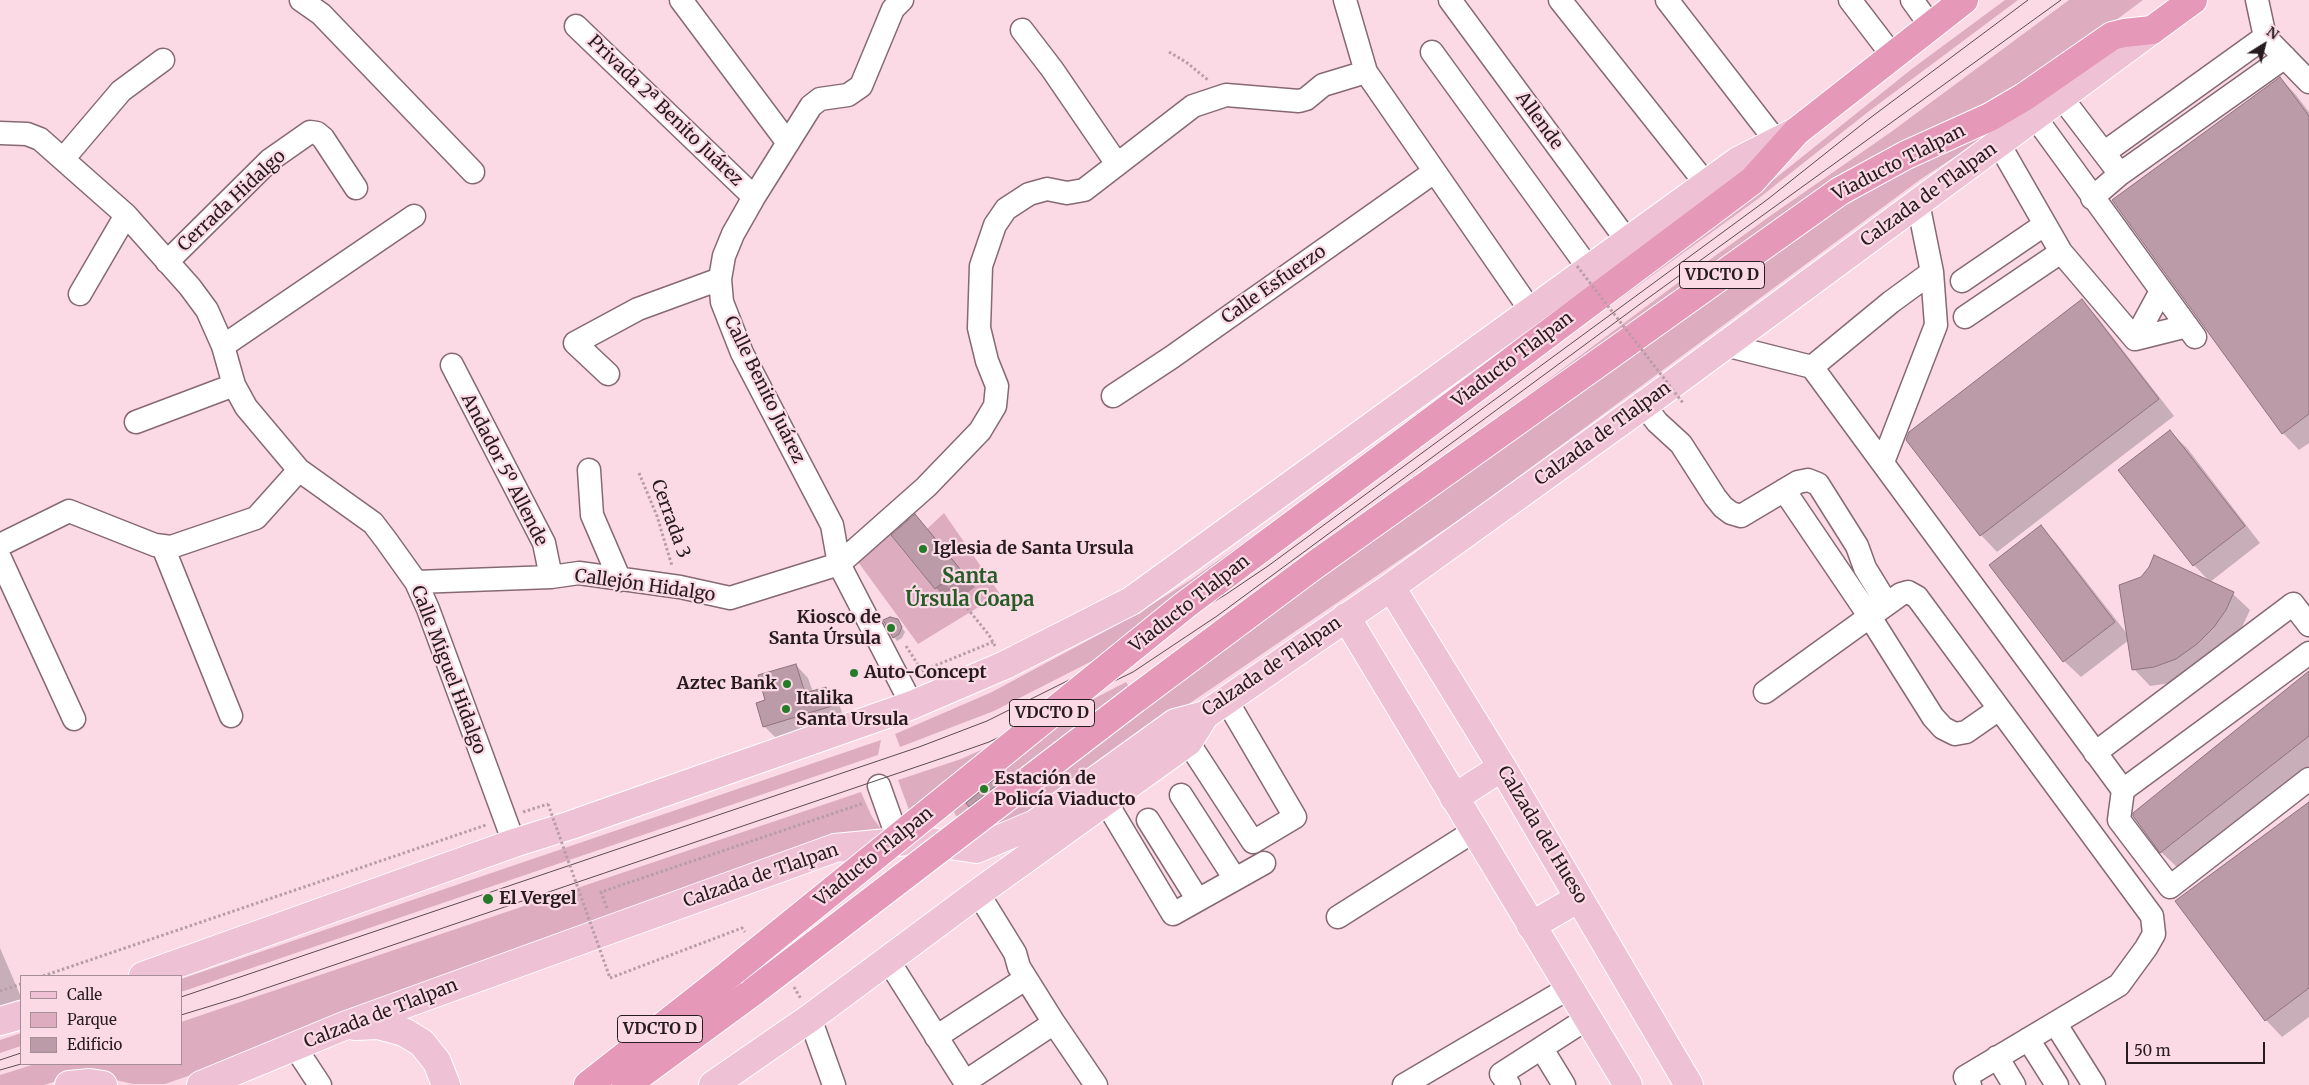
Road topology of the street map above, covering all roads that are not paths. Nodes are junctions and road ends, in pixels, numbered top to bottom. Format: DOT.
graph roads {
  1 [pos="301,0"];
  2 [pos="681,0"];
  3 [pos="902,0"];
  4 [pos="1344,0"];
  5 [pos="1450,0"];
  6 [pos="1560,0"];
  7 [pos="1668,0"];
  8 [pos="1850,0"];
  9 [pos="1912,0"];
  10 [pos="1964,0"];
  11 [pos="2193,0"];
  12 [pos="2257,0"];
  13 [pos="327,7"];
  14 [pos="1930,25"];
  15 [pos="576,26"];
  16 [pos="1022,30"];
  17 [pos="2152,30"];
  18 [pos="2265,37"];
  19 [pos="1432,52"];
  20 [pos="1892,55"];
  21 [pos="2285,57"];
  22 [pos="163,60"];
  23 [pos="1366,72"];
  24 [pos="2309,82"];
  25 [pos="2062,98"];
  26 [pos="2035,117"];
  27 [pos="0,133"];
  28 [pos="1786,136"];
  29 [pos="788,144"];
  30 [pos="1999,144"];
  31 [pos="2105,152"];
  32 [pos="64,158"];
  33 [pos="1117,164"];
  34 [pos="473,172"];
  35 [pos="1434,172"];
  36 [pos="2120,174"];
  37 [pos="1707,185"];
  38 [pos="356,188"];
  39 [pos="754,197"];
  40 [pos="2092,198"];
  41 [pos="1918,203"];
  42 [pos="126,215"];
  43 [pos="414,216"];
  44 [pos="2044,225"];
  45 [pos="1628,242"];
  46 [pos="2062,252"];
  47 [pos="167,262"];
  48 [pos="1583,268"];
  49 [pos="1932,272"];
  50 [pos="720,279"];
  51 [pos="1962,281"];
  52 [pos="2161,291"];
  53 [pos="80,294"];
  54 [pos="1532,311"];
  55 [pos="1965,317"];
  56 [pos="2135,340"];
  57 [pos="223,346"];
  58 [pos="1725,346"];
  59 [pos="452,365"];
  60 [pos="1812,367"];
  61 [pos="608,374"];
  62 [pos="234,385"];
  63 [pos="1113,396"];
  64 [pos="1644,405"];
  65 [pos="136,422"];
  66 [pos="1883,462"];
  67 [pos="299,470"];
  68 [pos="589,470"];
  69 [pos="1784,490"];
  70 [pos="0,545"];
  71 [pos="163,547"];
  72 [pos="0,558"];
  73 [pos="839,564"];
  74 [pos="550,577"];
  75 [pos="620,580"];
  76 [pos="416,582"];
  77 [pos="1391,587"];
  78 [pos="1879,610"];
  79 [pos="1346,617"];
  80 [pos="2309,625"];
  81 [pos="2309,653"];
  82 [pos="1765,692"];
  83 [pos="912,705"];
  84 [pos="1216,708"];
  85 [pos="1999,709"];
  86 [pos="231,716"];
  87 [pos="74,719"];
  88 [pos="1188,742"];
  89 [pos="2095,753"];
  90 [pos="1502,767"];
  91 [pos="2309,779"];
  92 [pos="2122,790"];
  93 [pos="873,794"];
  94 [pos="1181,795"];
  95 [pos="1454,798"];
  96 [pos="1106,802"];
  97 [pos="1148,820"];
  98 [pos="1474,830"];
  99 [pos="510,831"];
  100 [pos="899,842"];
  101 [pos="1264,863"];
  102 [pos="1235,879"];
  103 [pos="971,898"];
  104 [pos="1579,898"];
  105 [pos="1198,900"];
  106 [pos="1338,917"];
  107 [pos="1531,926"];
  108 [pos="888,960"];
  109 [pos="1022,973"];
  110 [pos="146,975"];
  111 [pos="1569,988"];
  112 [pos="20,1015"];
  113 [pos="810,1018"];
  114 [pos="1588,1018"];
  115 [pos="0,1021"];
  116 [pos="1054,1023"];
  117 [pos="2054,1023"];
  118 [pos="344,1026"];
  119 [pos="936,1037"];
  120 [pos="2028,1039"];
  121 [pos="295,1047"];
  122 [pos="1542,1049"];
  123 [pos="1997,1057"];
  124 [pos="966,1084"];
  125 [pos="69,1085"];
  126 [pos="103,1085"];
  127 [pos="201,1085"];
  128 [pos="320,1085"];
  129 [pos="446,1085"];
  130 [pos="588,1085"];
  131 [pos="626,1085"];
  132 [pos="713,1085"];
  133 [pos="834,1085"];
  134 [pos="1096,1085"];
  135 [pos="1404,1085"];
  136 [pos="1509,1085"];
  137 [pos="1564,1085"];
  138 [pos="1628,1085"];
  139 [pos="1689,1085"];
  140 [pos="1970,1085"];
  141 [pos="2014,1085"];
  142 [pos="2057,1085"];
  143 [pos="2094,1085"];
  1 -- 13 [label="street"];
  2 -- 29 [label="street"];
  3 -- 29 [label="street, Calle Benito Juárez"];
  4 -- 23 [label="street"];
  5 -- 45 [label="street, Allende"];
  6 -- 37 [label="street"];
  7 -- 28 [label="street"];
  8 -- 20 [label="street"];
  9 -- 14 [label="street"];
  10 -- 14 [label="highway"];
  11 -- 17 [label="highway, Calzada de Tlalpan"];
  12 -- 18 [label="street"];
  13 -- 34 [label="street"];
  14 -- 20 [label="highway"];
  15 -- 39 [label="street, Privada 2ª Benito Juárez"];
  16 -- 33 [label="street"];
  17 -- 25 [label="main road, Calzada de Tlalpan"];
  17 -- 131 [label="highway, Viaducto Tlalpan / VDCTO D, bridge"];
  18 -- 21 [label="street"];
  18 -- 31 [label="street"];
  19 -- 48 [label="street"];
  20 -- 28 [label="highway"];
  21 -- 24 [label="street"];
  21 -- 36 [label="street"];
  22 -- 32 [label="street"];
  23 -- 33 [label="street"];
  23 -- 35 [label="street"];
  25 -- 26 [label="main road, Calzada de Tlalpan"];
  25 -- 31 [label="street"];
  26 -- 30 [label="main road, Calzada de Tlalpan"];
  26 -- 40 [label="street"];
  27 -- 32 [label="street, Calle Miguel Hidalgo"];
  28 -- 37 [label="main road"];
  28 -- 130 [label="highway, Viaducto Tlalpan / VDCTO D, bridge"];
  29 -- 39 [label="street, Calle Benito Juárez"];
  30 -- 41 [label="main road, Calzada de Tlalpan"];
  30 -- 44 [label="street"];
  31 -- 36 [label="street"];
  32 -- 42 [label="street, Calle Miguel Hidalgo"];
  33 -- 73 [label="street"];
  35 -- 54 [label="street"];
  35 -- 63 [label="street, Calle Esfuerzo"];
  36 -- 40 [label="street"];
  37 -- 45 [label="main road"];
  38 -- 47 [label="street, Cerrada Hidalgo"];
  39 -- 50 [label="street, Calle Benito Juárez"];
  40 -- 52 [label="street"];
  41 -- 49 [label="street"];
  41 -- 58 [label="main road, Calzada de Tlalpan"];
  42 -- 47 [label="street, Calle Miguel Hidalgo"];
  42 -- 53 [label="street"];
  43 -- 57 [label="street"];
  44 -- 46 [label="street"];
  44 -- 51 [label="street"];
  45 -- 48 [label="main road"];
  46 -- 55 [label="street"];
  46 -- 56 [label="street"];
  47 -- 57 [label="street, Calle Miguel Hidalgo"];
  48 -- 54 [label="main road"];
  49 -- 60 [label="street"];
  49 -- 66 [label="street"];
  50 -- 61 [label="street"];
  50 -- 73 [label="street, Calle Benito Juárez"];
  52 -- 56 [label="street"];
  52 -- 56 [label="street"];
  54 -- 83 [label="main road"];
  57 -- 62 [label="street, Calle Miguel Hidalgo"];
  58 -- 60 [label="street"];
  58 -- 64 [label="main road, Calzada de Tlalpan"];
  59 -- 74 [label="street, Andador 5º Allende"];
  60 -- 66 [label="street"];
  62 -- 65 [label="street"];
  62 -- 67 [label="street, Calle Miguel Hidalgo"];
  64 -- 69 [label="street"];
  64 -- 77 [label="main road, Calzada de Tlalpan"];
  66 -- 89 [label="street"];
  67 -- 71 [label="street"];
  67 -- 76 [label="street, Calle Miguel Hidalgo"];
  68 -- 75 [label="street"];
  69 -- 78 [label="street"];
  69 -- 78 [label="street"];
  70 -- 71 [label="street"];
  71 -- 86 [label="street"];
  72 -- 87 [label="street"];
  73 -- 75 [label="street, Callejón Hidalgo"];
  73 -- 83 [label="street, Calle Benito Juárez"];
  74 -- 75 [label="street, Callejón Hidalgo"];
  74 -- 76 [label="street, Callejón Hidalgo"];
  76 -- 99 [label="street, Calle Miguel Hidalgo"];
  77 -- 79 [label="main road, Calzada de Tlalpan"];
  77 -- 90 [label="main road, Calzada del Hueso"];
  78 -- 82 [label="street"];
  78 -- 85 [label="street"];
  78 -- 85 [label="street"];
  79 -- 84 [label="main road, Calzada de Tlalpan"];
  79 -- 95 [label="main road"];
  80 -- 89 [label="street"];
  81 -- 92 [label="street"];
  83 -- 99 [label="main road"];
  84 -- 88 [label="main road"];
  84 -- 88 [label="street"];
  84 -- 100 [label="main road, Calzada de Tlalpan"];
  85 -- 117 [label="street"];
  88 -- 96 [label="main road"];
  89 -- 92 [label="street"];
  90 -- 95 [label="main road"];
  90 -- 104 [label="main road, Calzada del Hueso"];
  91 -- 92 [label="street"];
  93 -- 100 [label="street"];
  94 -- 102 [label="street"];
  95 -- 98 [label="main road"];
  96 -- 103 [label="main road"];
  96 -- 105 [label="street"];
  97 -- 105 [label="street"];
  98 -- 106 [label="street"];
  98 -- 107 [label="main road"];
  99 -- 110 [label="main road"];
  100 -- 118 [label="main road, Calzada de Tlalpan"];
  101 -- 102 [label="street"];
  102 -- 105 [label="street"];
  103 -- 108 [label="main road"];
  103 -- 109 [label="street"];
  104 -- 107 [label="main road"];
  104 -- 139 [label="main road, Calzada del Hueso"];
  107 -- 111 [label="main road"];
  108 -- 113 [label="main road"];
  108 -- 119 [label="street"];
  109 -- 116 [label="street"];
  109 -- 119 [label="street"];
  111 -- 114 [label="main road"];
  111 -- 135 [label="street"];
  112 -- 115 [label="main road"];
  113 -- 132 [label="main road"];
  113 -- 133 [label="street"];
  114 -- 122 [label="street"];
  114 -- 138 [label="main road"];
  116 -- 124 [label="street"];
  116 -- 134 [label="street"];
  117 -- 120 [label="street"];
  117 -- 143 [label="street"];
  118 -- 121 [label="main road, Calzada de Tlalpan"];
  118 -- 129 [label="main road"];
  119 -- 124 [label="street"];
  120 -- 123 [label="street"];
  120 -- 142 [label="street"];
  121 -- 127 [label="main road, Calzada de Tlalpan"];
  121 -- 128 [label="street"];
  122 -- 136 [label="street"];
  122 -- 137 [label="street"];
  123 -- 140 [label="street"];
  123 -- 141 [label="street"];
  125 -- 126 [label="main road"];
}
